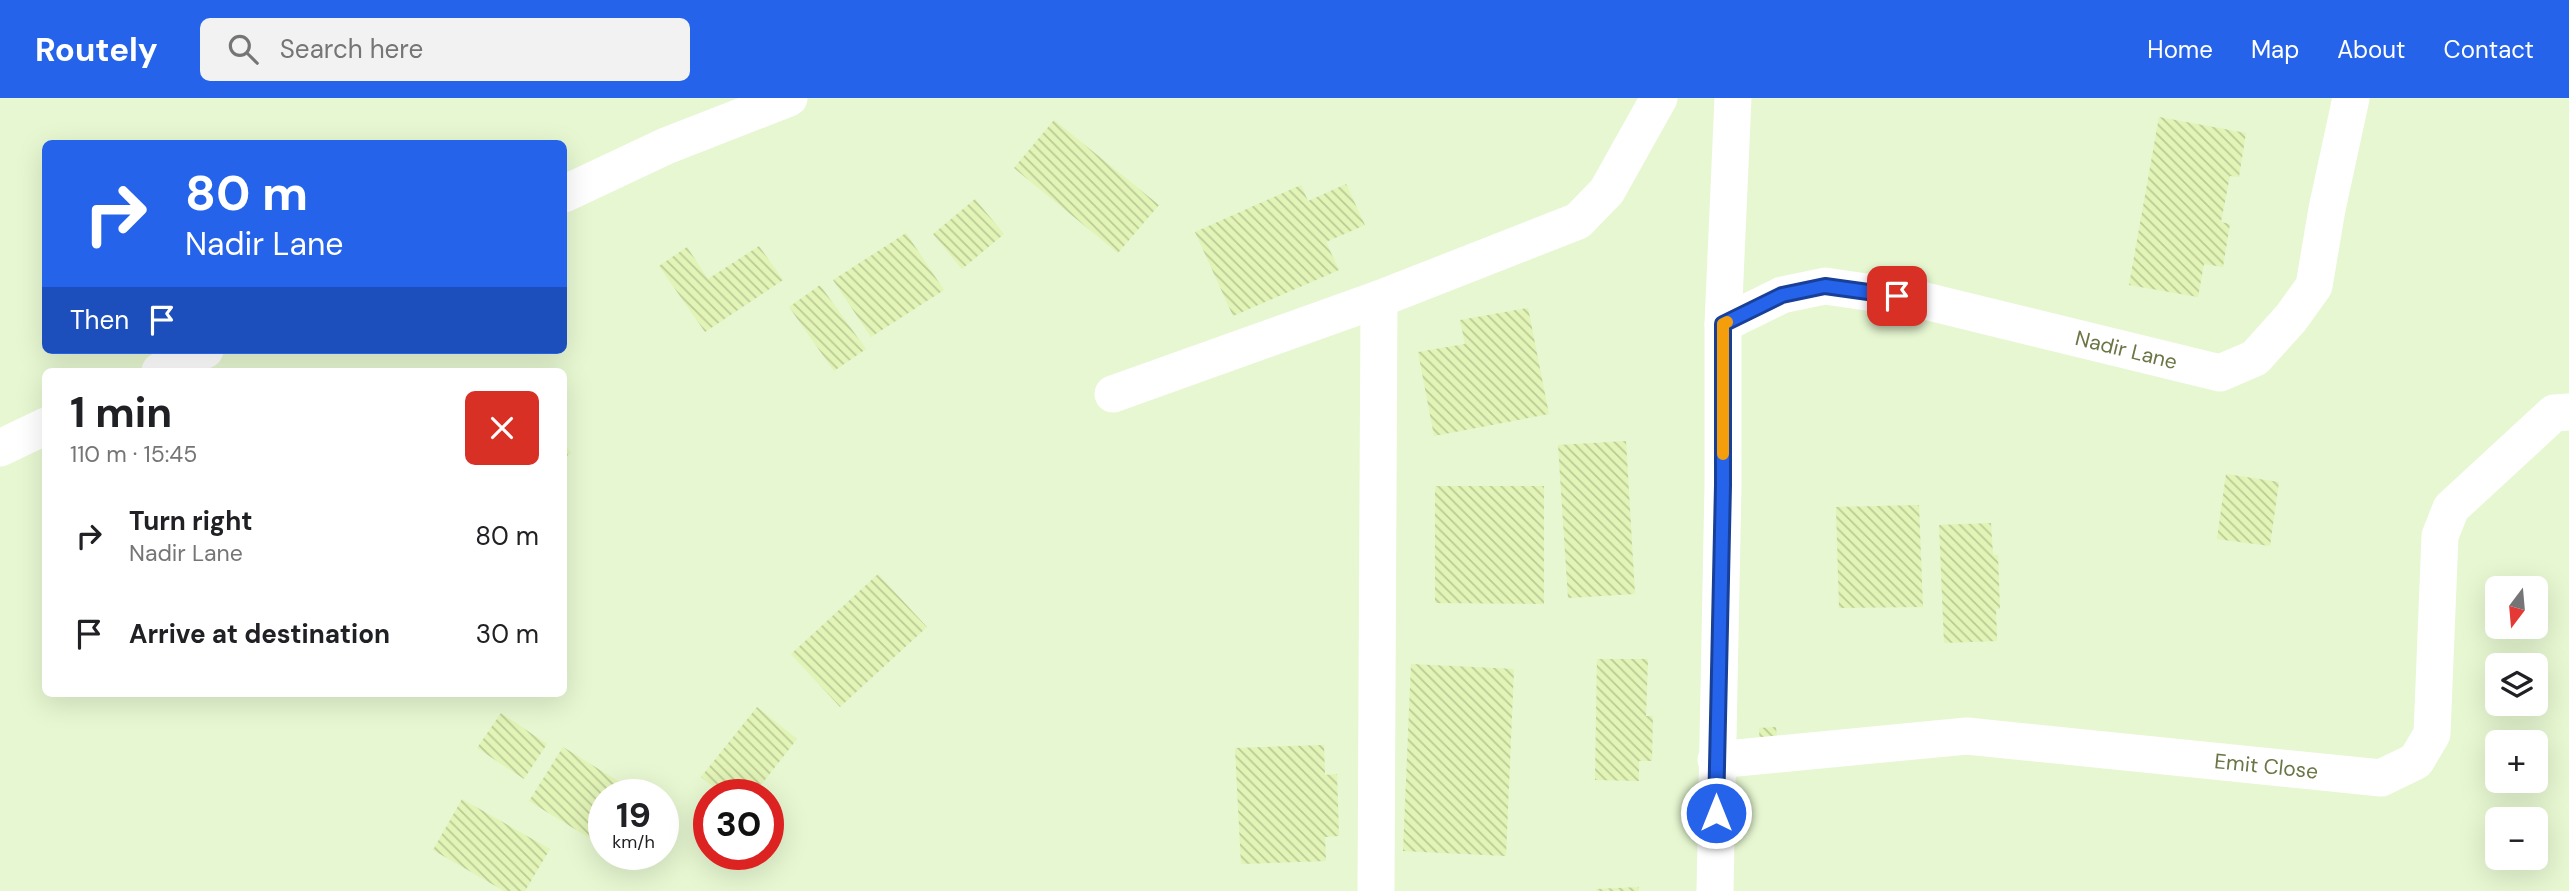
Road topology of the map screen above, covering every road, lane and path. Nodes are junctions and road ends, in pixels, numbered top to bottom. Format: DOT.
graph roads {
  1 [pos="789,98"];
  2 [pos="1660,98"];
  3 [pos="1733,98"];
  4 [pos="2351,98"];
  5 [pos="567,193"];
  6 [pos="1379,299"];
  7 [pos="1723,324"];
  8 [pos="196,354"];
  9 [pos="166,368"];
  10 [pos="1113,394"];
  11 [pos="2561,412"];
  12 [pos="42,428"];
  13 [pos="0,448"];
  14 [pos="1716,760"];
  15 [pos="1376,891"];
  16 [pos="1715,891"];
  1 -- 5 [label="street"];
  2 -- 6 [label="street"];
  3 -- 7 [label="street"];
  4 -- 7 [label="street, Nadir Lane"];
  6 -- 10 [label="street"];
  6 -- 15 [label="street"];
  7 -- 14 [label="street"];
  8 -- 9 [label="street"];
  11 -- 14 [label="street, Emit Close"];
  12 -- 13 [label="street"];
  14 -- 16 [label="street"];
}
